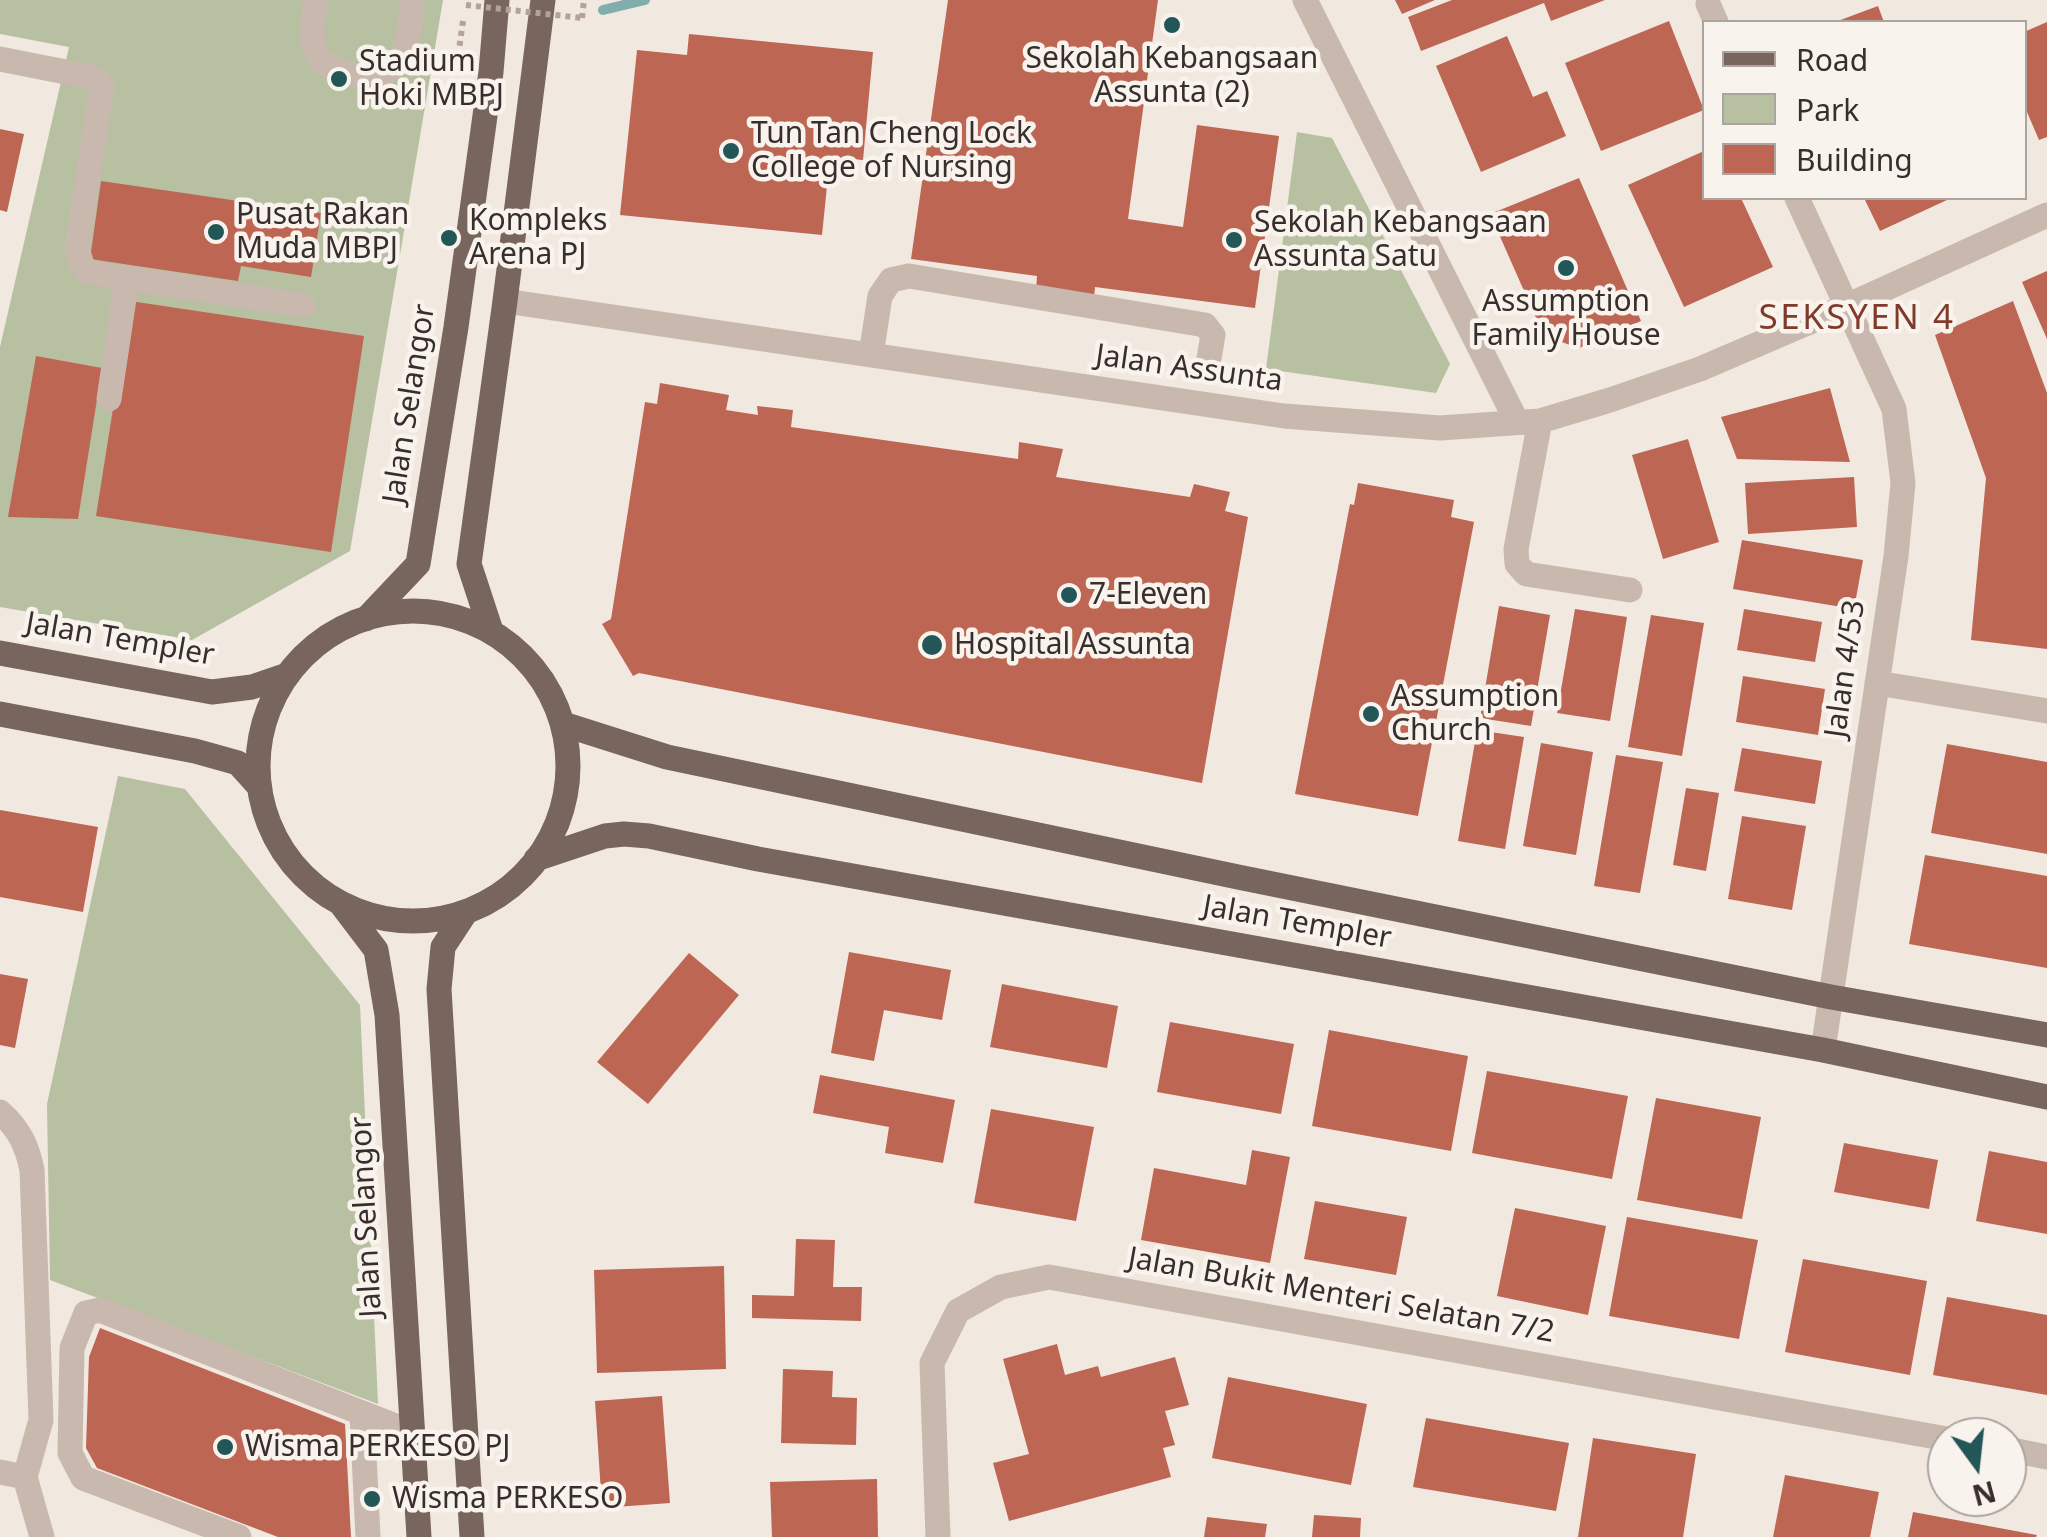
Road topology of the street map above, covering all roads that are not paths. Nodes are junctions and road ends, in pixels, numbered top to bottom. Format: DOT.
graph roads {
  1 [pos="316,0"];
  2 [pos="412,0"];
  3 [pos="498,0"];
  4 [pos="543,0"];
  5 [pos="1305,0"];
  6 [pos="0,59"];
  7 [pos="1798,200"];
  8 [pos="2047,215"];
  9 [pos="127,279"];
  10 [pos="506,301"];
  11 [pos="303,306"];
  12 [pos="1847,306"];
  13 [pos="870,355"];
  14 [pos="1207,370"];
  15 [pos="109,399"];
  16 [pos="1529,421"];
  17 [pos="1630,590"];
  18 [pos="366,619"];
  19 [pos="491,630"];
  20 [pos="0,653"];
  21 [pos="287,675"];
  22 [pos="1877,682"];
  23 [pos="2047,711"];
  24 [pos="0,714"];
  25 [pos="566,725"];
  26 [pos="258,784"];
  27 [pos="536,859"];
  28 [pos="341,904"];
  29 [pos="466,912"];
  30 [pos="1831,996"];
  31 [pos="2047,1034"];
  32 [pos="1823,1050"];
  33 [pos="2047,1097"];
  34 [pos="0,1112"];
  35 [pos="362,1414"];
  36 [pos="412,1433"];
  37 [pos="1927,1434"];
  38 [pos="13,1475"];
  39 [pos="42,1537"];
  40 [pos="239,1537"];
  41 [pos="368,1537"];
  42 [pos="419,1537"];
  43 [pos="472,1537"];
  44 [pos="938,1537"];
  1 -- 2 [label="street"];
  3 -- 18 [label="main road, Jalan Selangor"];
  4 -- 10 [label="main road"];
  5 -- 16 [label="street"];
  6 -- 9 [label="street"];
  7 -- 12 [label="street, Jalan 4/53"];
  8 -- 12 [label="street, Jalan Assunta"];
  9 -- 11 [label="street"];
  9 -- 15 [label="street"];
  10 -- 13 [label="street, Jalan Assunta"];
  10 -- 19 [label="main road"];
  12 -- 16 [label="street, Jalan Assunta"];
  12 -- 22 [label="street, Jalan 4/53"];
  13 -- 14 [label="street"];
  13 -- 16 [label="street, Jalan Assunta"];
  16 -- 17 [label="street"];
  18 -- 19 [label="main road"];
  18 -- 21 [label="main road"];
  19 -- 25 [label="main road"];
  20 -- 21 [label="main road, Jalan Templer"];
  21 -- 26 [label="main road"];
  22 -- 23 [label="street"];
  22 -- 30 [label="street, Jalan 4/53"];
  24 -- 26 [label="main road"];
  25 -- 27 [label="main road"];
  25 -- 30 [label="main road, Jalan Templer"];
  26 -- 28 [label="main road"];
  27 -- 29 [label="main road"];
  27 -- 32 [label="main road, Jalan Templer"];
  28 -- 29 [label="main road"];
  28 -- 36 [label="main road, Jalan Selangor"];
  29 -- 43 [label="main road"];
  30 -- 31 [label="main road, Jalan Templer"];
  30 -- 32 [label="street, Jalan 4/53"];
  32 -- 33 [label="main road, Jalan Templer"];
  34 -- 38 [label="street"];
  35 -- 36 [label="street"];
  35 -- 40 [label="street"];
  35 -- 41 [label="street"];
  36 -- 42 [label="main road, Jalan Selangor"];
  37 -- 44 [label="street, Jalan Bukit Menteri Selatan 7/2"];
  38 -- 39 [label="street"];
}
